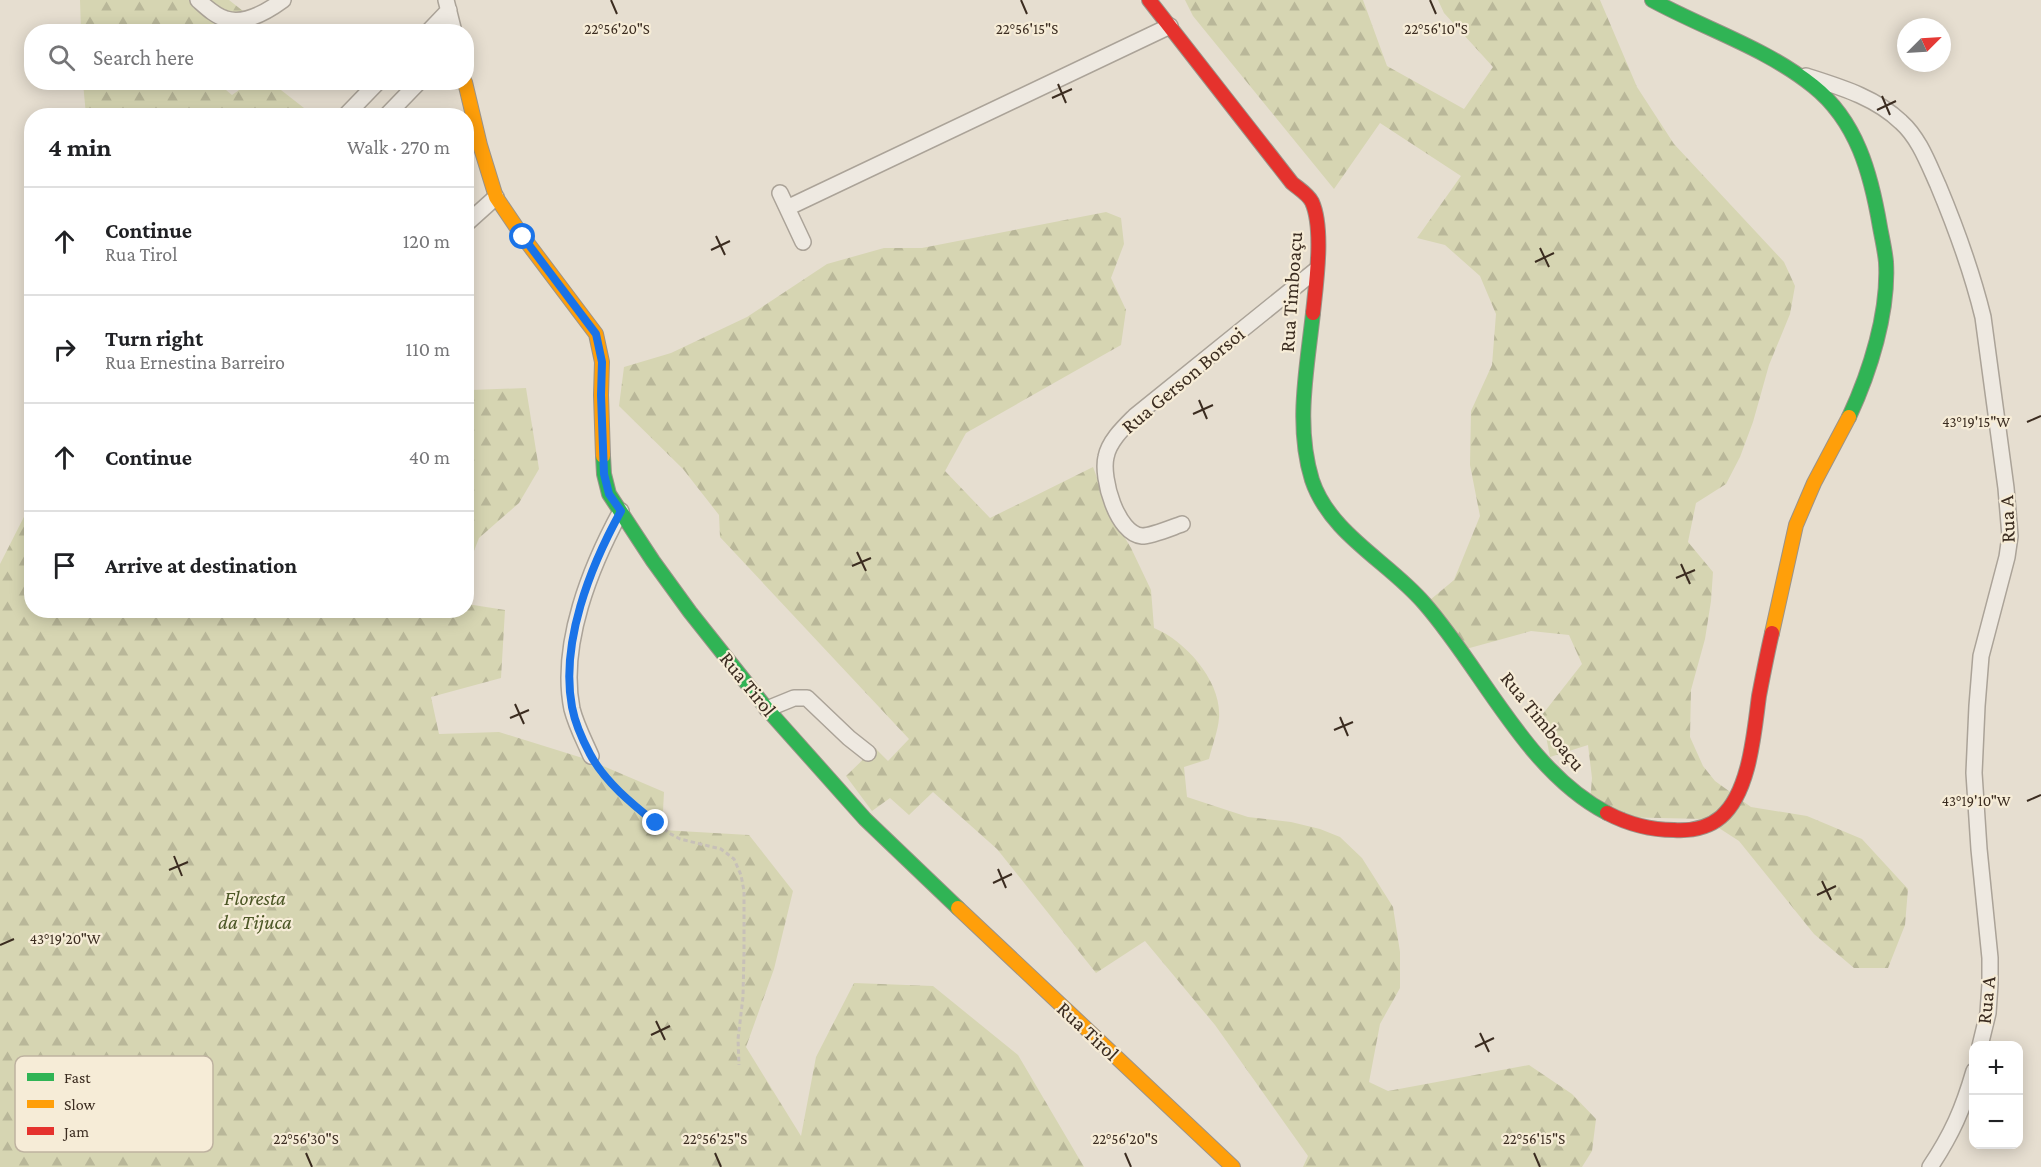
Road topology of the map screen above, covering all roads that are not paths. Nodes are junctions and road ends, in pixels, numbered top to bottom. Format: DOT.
graph roads {
  1 [pos="198,0"];
  2 [pos="283,0"];
  3 [pos="1149,0"];
  4 [pos="1652,0"];
  5 [pos="447,5"];
  6 [pos="434,24"];
  7 [pos="452,24"];
  8 [pos="1170,26"];
  9 [pos="1798,73"];
  10 [pos="370,90"];
  11 [pos="410,90"];
  12 [pos="465,90"];
  13 [pos="353,108"];
  14 [pos="394,108"];
  15 [pos="466,108"];
  16 [pos="474,134"];
  17 [pos="780,193"];
  18 [pos="496,196"];
  19 [pos="787,208"];
  20 [pos="474,217"];
  21 [pos="803,242"];
  22 [pos="1316,270"];
  23 [pos="621,511"];
  24 [pos="1182,524"];
  25 [pos="767,709"];
  26 [pos="868,753"];
  27 [pos="591,756"];
  28 [pos="1981,1041"];
  29 [pos="1969,1088"];
  30 [pos="1233,1167"];
  31 [pos="1930,1167"];
  1 -- 2 [label="street"];
  3 -- 8 [label="street, Rua Timboaçu"];
  4 -- 9 [label="street, Rua Timboaçu"];
  5 -- 6 [label="street"];
  5 -- 7 [label="street"];
  8 -- 19 [label="street"];
  8 -- 22 [label="street, Rua Timboaçu"];
  9 -- 22 [label="street, Rua Timboaçu"];
  9 -- 28 [label="street, Rua A"];
  10 -- 13 [label="street"];
  11 -- 14 [label="street"];
  12 -- 15 [label="street, Rua Tirol"];
  16 -- 18 [label="street, Rua Tirol"];
  17 -- 19 [label="street"];
  18 -- 20 [label="street"];
  18 -- 23 [label="street, Rua Tirol"];
  19 -- 21 [label="street"];
  22 -- 24 [label="street, Rua Gerson Borsoi"];
  23 -- 25 [label="street, Rua Tirol"];
  23 -- 27 [label="street"];
  25 -- 26 [label="street"];
  25 -- 30 [label="street, Rua Tirol"];
  29 -- 31 [label="street"];
}
